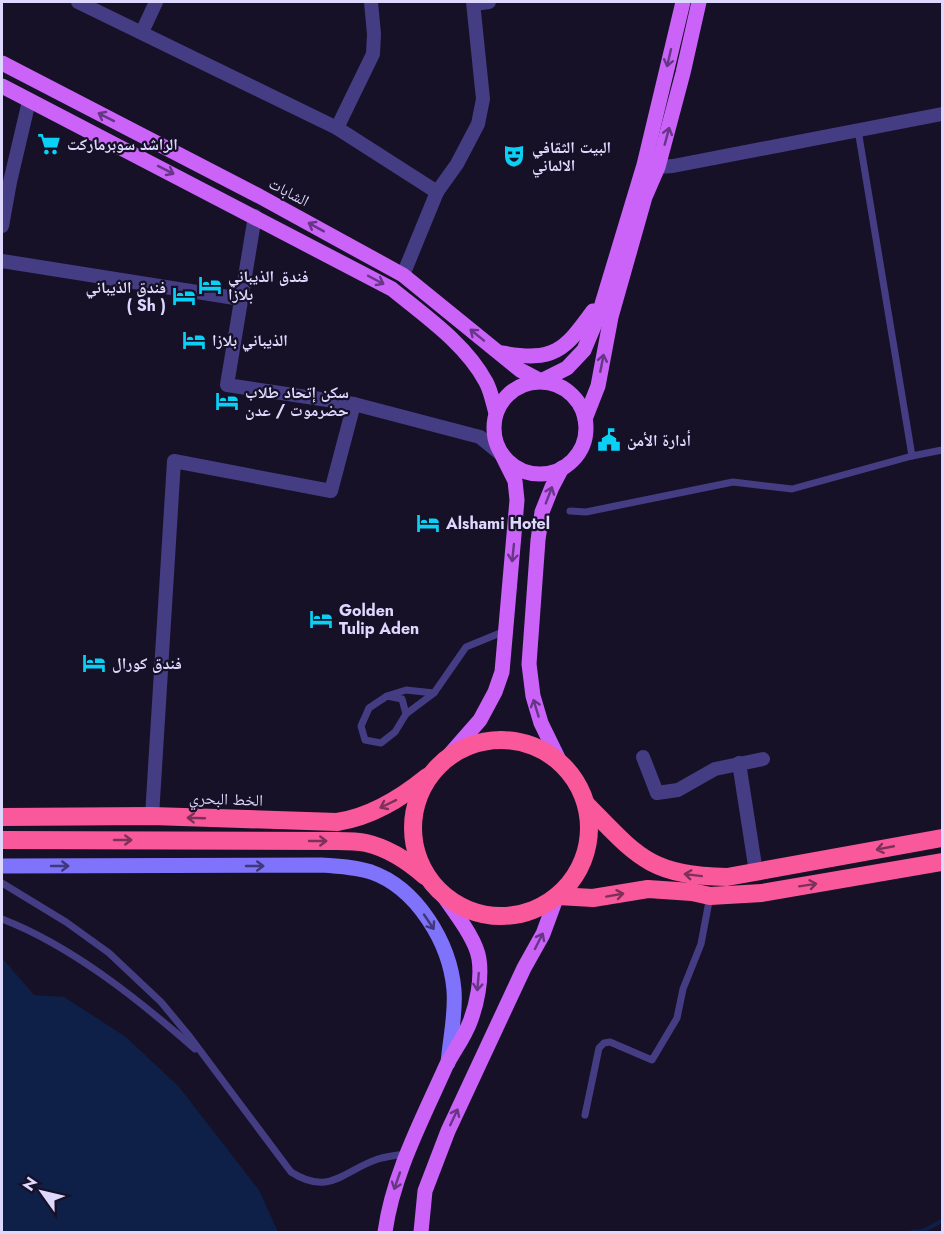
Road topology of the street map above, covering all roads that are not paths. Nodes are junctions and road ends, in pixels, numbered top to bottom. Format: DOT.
graph roads {
  1 [pos="78,2"];
  2 [pos="156,2"];
  3 [pos="371,2"];
  4 [pos="489,2"];
  5 [pos="682,2"];
  6 [pos="699,2"];
  7 [pos="473,3"];
  8 [pos="142,32"];
  9 [pos="2,63"];
  10 [pos="37,81"];
  11 [pos="2,86"];
  12 [pos="30,101"];
  13 [pos="942,114"];
  14 [pos="337,128"];
  15 [pos="858,130"];
  16 [pos="658,166"];
  17 [pos="5,181"];
  18 [pos="437,192"];
  19 [pos="640,196"];
  20 [pos="255,216"];
  21 [pos="2,226"];
  22 [pos="2,261"];
  23 [pos="403,275"];
  24 [pos="605,290"];
  25 [pos="241,299"];
  26 [pos="498,353"];
  27 [pos="542,381"];
  28 [pos="354,404"];
  29 [pos="496,414"];
  30 [pos="585,419"];
  31 [pos="942,450"];
  32 [pos="502,456"];
  33 [pos="912,456"];
  34 [pos="562,468"];
  35 [pos="570,511"];
  36 [pos="505,631"];
  37 [pos="434,693"];
  38 [pos="387,696"];
  39 [pos="406,714"];
  40 [pos="643,757"];
  41 [pos="763,759"];
  42 [pos="560,762"];
  43 [pos="739,763"];
  44 [pos="440,766"];
  45 [pos="586,804"];
  46 [pos="152,816"];
  47 [pos="2,817"];
  48 [pos="942,838"];
  49 [pos="2,840"];
  50 [pos="942,862"];
  51 [pos="2,866"];
  52 [pos="756,872"];
  53 [pos="2,883"];
  54 [pos="437,888"];
  55 [pos="557,896"];
  56 [pos="710,896"];
  57 [pos="2,919"];
  58 [pos="207,1059"];
  59 [pos="448,1063"];
  60 [pos="585,1114"];
  61 [pos="407,1154"];
  62 [pos="385,1233"];
  63 [pos="421,1233"];
  1 -- 8 [label="street"];
  2 -- 8 [label="street"];
  3 -- 14 [label="street"];
  4 -- 7 [label="street"];
  5 -- 19 [label="main road, one-way"];
  16 -- 6 [label="main road, one-way"];
  7 -- 18 [label="street"];
  8 -- 14 [label="street"];
  9 -- 10 [label="main road, الشابات"];
  10 -- 12 [label="main road"];
  23 -- 10 [label="main road, الشابات, one-way"];
  11 -- 12 [label="main road"];
  12 -- 17 [label="street"];
  12 -- 20 [label="main road, one-way"];
  13 -- 15 [label="street"];
  14 -- 18 [label="street"];
  15 -- 16 [label="street"];
  15 -- 33 [label="lane"];
  16 -- 19 [label="main road"];
  17 -- 21 [label="street"];
  18 -- 23 [label="street"];
  19 -- 24 [label="main road"];
  30 -- 19 [label="main road, one-way"];
  20 -- 25 [label="street"];
  20 -- 29 [label="main road, one-way"];
  22 -- 25 [label="street"];
  26 -- 23 [label="main road, الشابات, one-way"];
  24 -- 26 [label="main road"];
  24 -- 27 [label="main road"];
  25 -- 28 [label="street"];
  26 -- 27 [label="main road, الشابات"];
  27 -- 29 [label="main road"];
  27 -- 30 [label="main road"];
  28 -- 32 [label="street"];
  28 -- 46 [label="street"];
  29 -- 32 [label="main road"];
  30 -- 34 [label="main road"];
  31 -- 33 [label="lane"];
  32 -- 34 [label="main road"];
  32 -- 36 [label="main road, one-way"];
  33 -- 35 [label="lane"];
  42 -- 34 [label="main road, one-way"];
  36 -- 37 [label="lane"];
  36 -- 44 [label="main road"];
  37 -- 38 [label="lane"];
  37 -- 39 [label="lane"];
  38 -- 39 [label="lane"];
  38 -- 39 [label="lane"];
  40 -- 43 [label="street"];
  41 -- 43 [label="street"];
  42 -- 44 [label="highway"];
  42 -- 45 [label="highway"];
  43 -- 52 [label="street"];
  44 -- 46 [label="highway, الخط البحري, one-way"];
  44 -- 54 [label="highway"];
  52 -- 45 [label="highway, one-way"];
  45 -- 55 [label="highway"];
  46 -- 47 [label="highway, الخط البحري"];
  48 -- 52 [label="highway, one-way"];
  49 -- 54 [label="highway, one-way"];
  56 -- 50 [label="highway, one-way"];
  51 -- 59 [label="street, one-way"];
  53 -- 58 [label="lane"];
  54 -- 55 [label="highway"];
  54 -- 59 [label="main road, one-way"];
  55 -- 56 [label="highway, one-way"];
  63 -- 55 [label="main road, one-way"];
  56 -- 60 [label="lane"];
  57 -- 58 [label="lane"];
  58 -- 61 [label="lane"];
  59 -- 61 [label="main road"];
  61 -- 62 [label="main road, one-way"];
}
